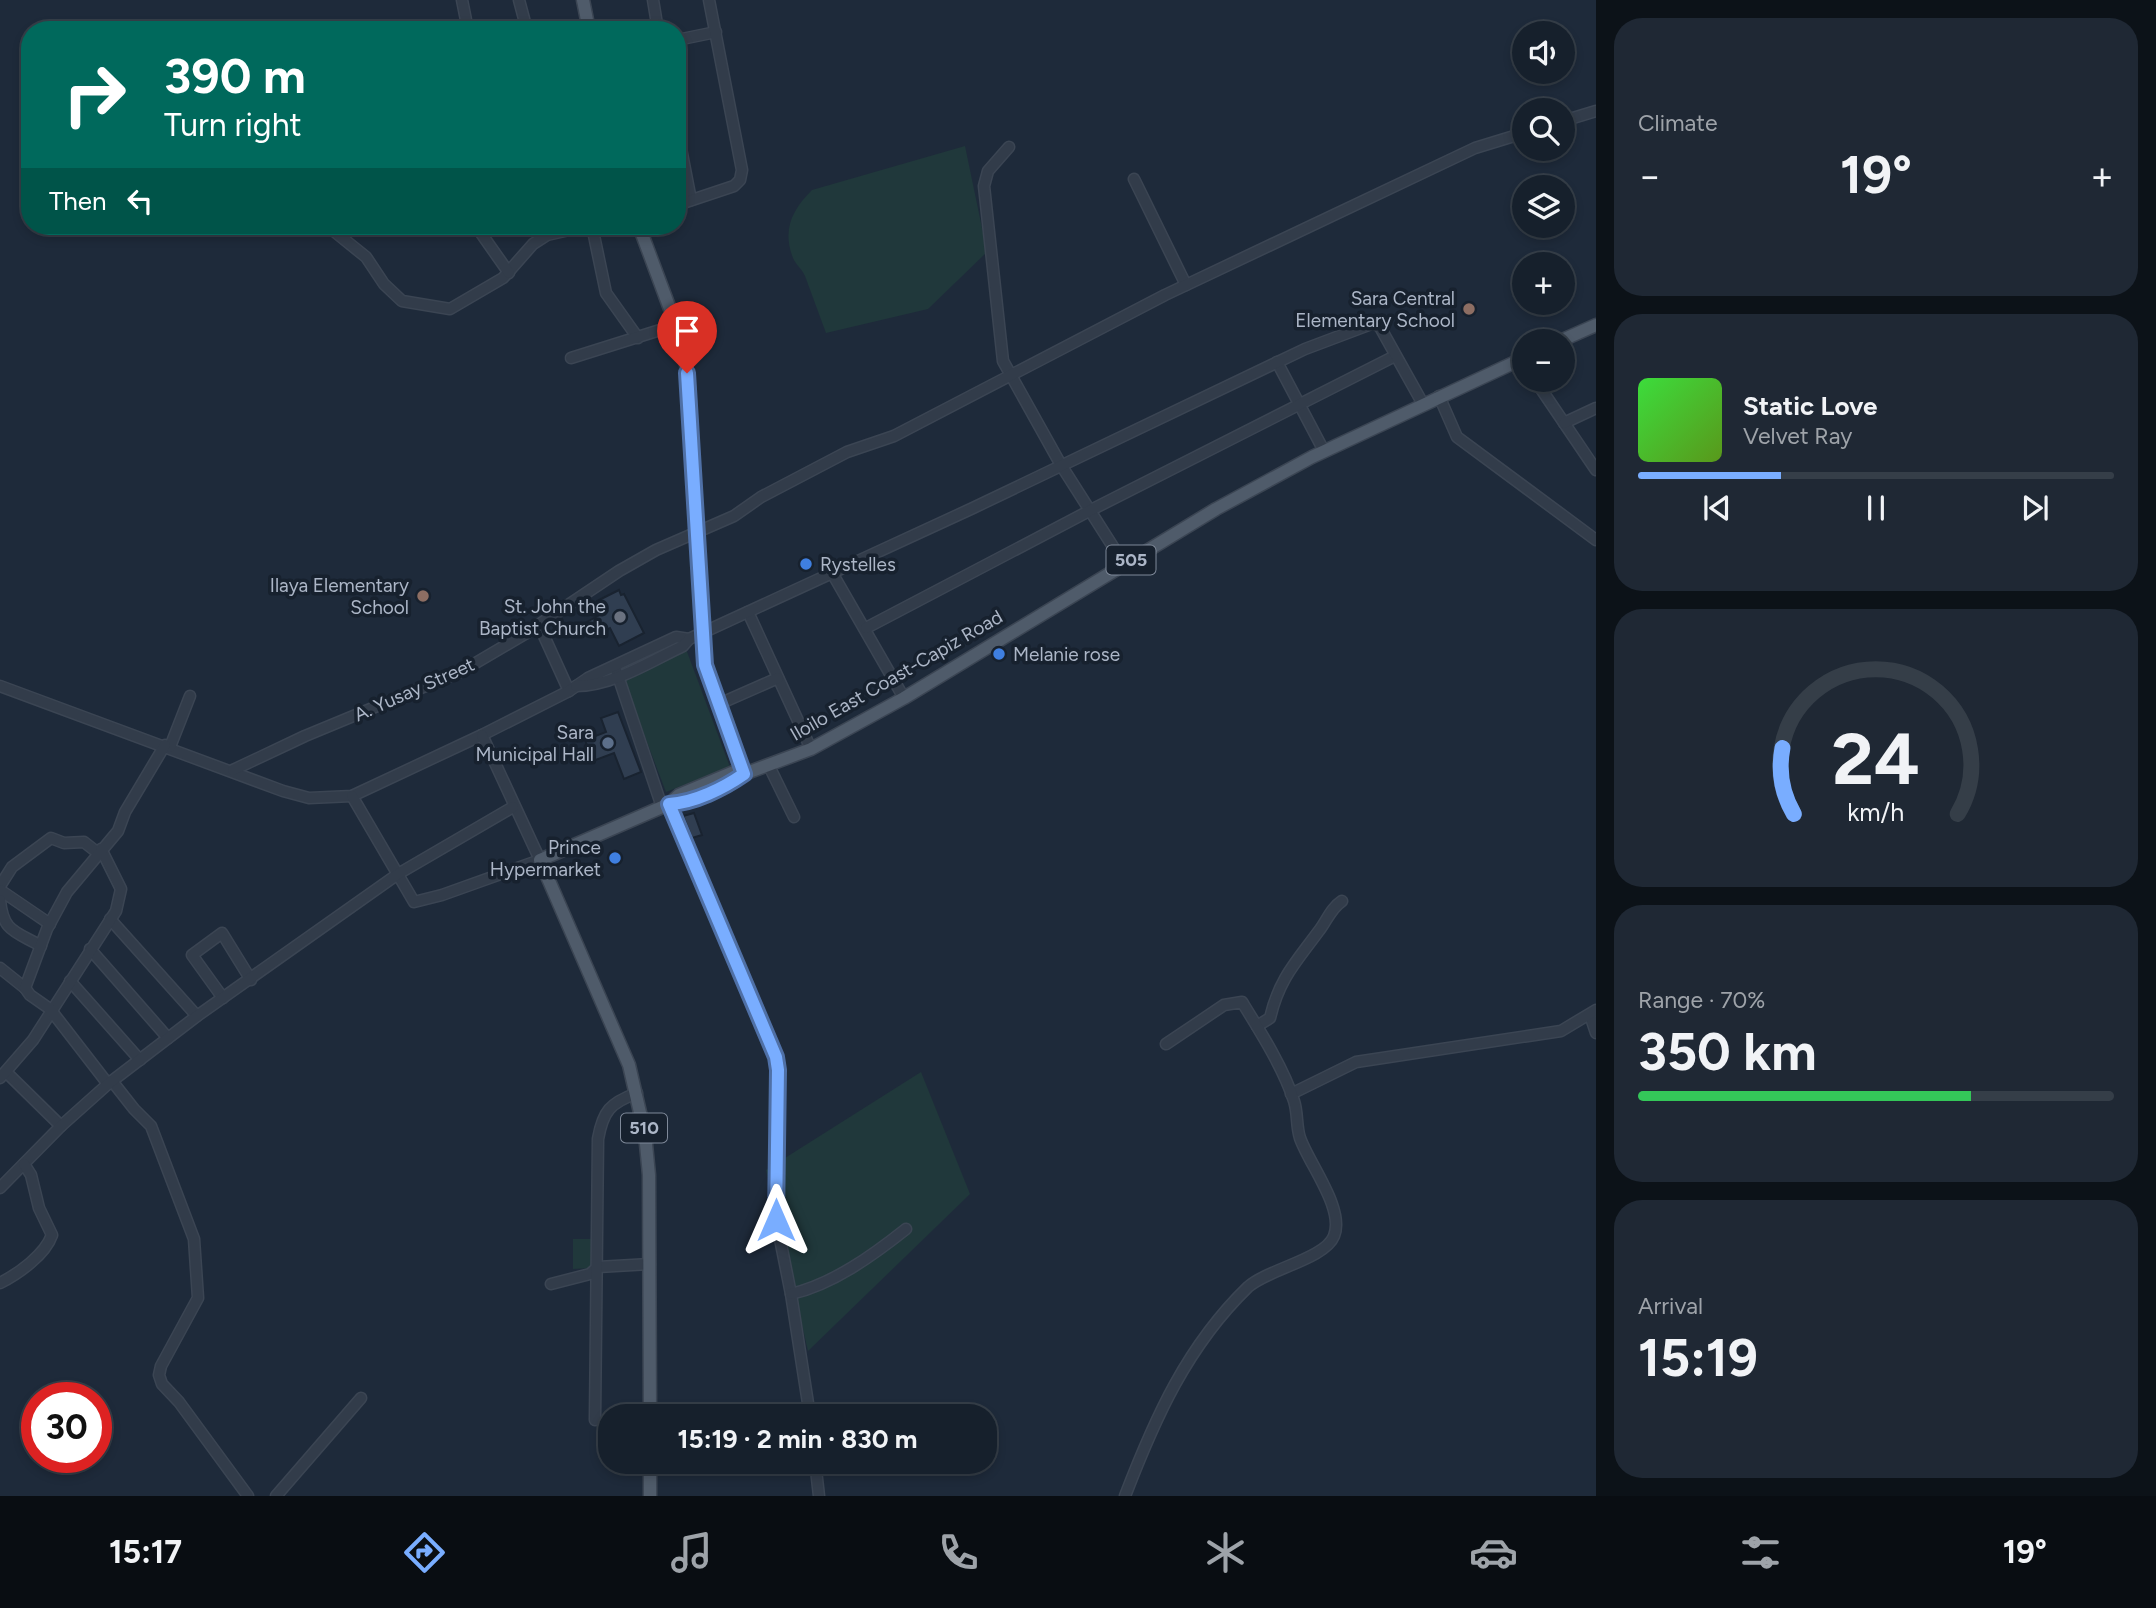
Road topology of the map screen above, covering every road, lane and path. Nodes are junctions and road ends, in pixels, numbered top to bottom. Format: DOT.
graph roads {
  1 [pos="462,0"];
  2 [pos="519,0"];
  3 [pos="583,0"];
  4 [pos="653,0"];
  5 [pos="709,0"];
  6 [pos="466,21"];
  7 [pos="525,21"];
  8 [pos="587,21"];
  9 [pos="656,21"];
  10 [pos="716,32"];
  11 [pos="686,38"];
  12 [pos="1596,111"];
  13 [pos="1575,117"];
  14 [pos="1512,137"];
  15 [pos="1009,147"];
  16 [pos="686,175"];
  17 [pos="1134,178"];
  18 [pos="691,201"];
  19 [pos="686,202"];
  20 [pos="339,235"];
  21 [pos="482,235"];
  22 [pos="547,235"];
  23 [pos="592,235"];
  24 [pos="642,235"];
  25 [pos="509,273"];
  26 [pos="1186,285"];
  27 [pos="676,325"];
  28 [pos="1596,325"];
  29 [pos="1575,334"];
  30 [pos="638,338"];
  31 [pos="1395,356"];
  32 [pos="571,358"];
  33 [pos="1278,362"];
  34 [pos="1512,365"];
  35 [pos="1010,377"];
  36 [pos="1543,392"];
  37 [pos="1439,396"];
  38 [pos="1299,404"];
  39 [pos="1423,404"];
  40 [pos="1596,408"];
  41 [pos="1564,423"];
  42 [pos="1324,451"];
  43 [pos="1061,465"];
  44 [pos="1596,470"];
  45 [pos="1089,511"];
  46 [pos="696,531"];
  47 [pos="1596,540"];
  48 [pos="1124,564"];
  49 [pos="831,571"];
  50 [pos="748,612"];
  51 [pos="539,625"];
  52 [pos="866,628"];
  53 [pos="696,636"];
  54 [pos="616,671"];
  55 [pos="779,678"];
  56 [pos="0,686"];
  57 [pos="572,689"];
  58 [pos="190,696"];
  59 [pos="904,698"];
  60 [pos="719,704"];
  61 [pos="482,735"];
  62 [pos="167,746"];
  63 [pos="811,748"];
  64 [pos="769,766"];
  65 [pos="233,770"];
  66 [pos="743,772"];
  67 [pos="352,796"];
  68 [pos="665,805"];
  69 [pos="513,807"];
  70 [pos="794,817"];
  71 [pos="99,851"];
  72 [pos="540,860"];
  73 [pos="398,874"];
  74 [pos="0,888"];
  75 [pos="0,900"];
  76 [pos="1342,901"];
  77 [pos="110,919"];
  78 [pos="50,924"];
  79 [pos="41,946"];
  80 [pos="90,949"];
  81 [pos="0,968"];
  82 [pos="251,979"];
  83 [pos="70,981"];
  84 [pos="25,988"];
  85 [pos="223,998"];
  86 [pos="50,1009"];
  87 [pos="1593,1012"];
  88 [pos="197,1016"];
  89 [pos="1257,1026"];
  90 [pos="1596,1033"];
  91 [pos="168,1038"];
  92 [pos="1166,1044"];
  93 [pos="140,1060"];
  94 [pos="3,1075"];
  95 [pos="110,1082"];
  96 [pos="637,1093"];
  97 [pos="1291,1094"];
  98 [pos="61,1126"];
  99 [pos="24,1164"];
  100 [pos="2,1184"];
  101 [pos="906,1229"];
  102 [pos="650,1264"];
  103 [pos="598,1267"];
  104 [pos="0,1283"];
  105 [pos="551,1283"];
  106 [pos="791,1294"];
  107 [pos="361,1398"];
  108 [pos="650,1404"];
  109 [pos="808,1404"];
  110 [pos="596,1420"];
  111 [pos="650,1474"];
  112 [pos="816,1474"];
  113 [pos="248,1496"];
  114 [pos="276,1496"];
  115 [pos="650,1496"];
  116 [pos="819,1496"];
  117 [pos="1125,1496"];
  1 -- 6 [label="street"];
  2 -- 7 [label="street"];
  3 -- 8 [label="main road"];
  4 -- 9 [label="street"];
  5 -- 10 [label="street"];
  10 -- 11 [label="street"];
  10 -- 18 [label="street"];
  12 -- 13 [label="street"];
  14 -- 26 [label="street, A. Yusay Street"];
  15 -- 35 [label="street"];
  16 -- 18 [label="street"];
  17 -- 26 [label="street"];
  18 -- 19 [label="street"];
  20 -- 25 [label="street"];
  21 -- 25 [label="street"];
  22 -- 25 [label="street"];
  23 -- 30 [label="street"];
  24 -- 27 [label="main road"];
  26 -- 35 [label="street, A. Yusay Street"];
  27 -- 30 [label="street"];
  27 -- 46 [label="main road"];
  28 -- 29 [label="main road"];
  30 -- 32 [label="street"];
  31 -- 33 [label="street"];
  31 -- 38 [label="street"];
  31 -- 39 [label="street"];
  33 -- 38 [label="street"];
  33 -- 43 [label="street"];
  34 -- 37 [label="main road, Iloilo East Coast-Capiz Road / 505"];
  35 -- 43 [label="street"];
  35 -- 46 [label="street, A. Yusay Street"];
  36 -- 41 [label="street"];
  37 -- 39 [label="main road, Iloilo East Coast-Capiz Road / 505"];
  37 -- 47 [label="street"];
  38 -- 42 [label="street"];
  38 -- 45 [label="street"];
  39 -- 42 [label="main road, Iloilo East Coast-Capiz Road / 505"];
  40 -- 41 [label="street"];
  41 -- 44 [label="street"];
  42 -- 48 [label="main road, Iloilo East Coast-Capiz Road / 505"];
  43 -- 45 [label="street"];
  43 -- 49 [label="street"];
  45 -- 48 [label="street"];
  45 -- 52 [label="street"];
  46 -- 51 [label="street, A. Yusay Street"];
  46 -- 53 [label="main road"];
  48 -- 59 [label="main road, Iloilo East Coast-Capiz Road / 505"];
  49 -- 50 [label="street"];
  49 -- 52 [label="street"];
  50 -- 53 [label="street"];
  50 -- 55 [label="street"];
  51 -- 57 [label="street"];
  51 -- 65 [label="street, A. Yusay Street"];
  52 -- 59 [label="street"];
  53 -- 54 [label="street"];
  53 -- 60 [label="main road"];
  54 -- 57 [label="street"];
  54 -- 68 [label="street"];
  55 -- 60 [label="street"];
  55 -- 63 [label="street"];
  56 -- 62 [label="street"];
  57 -- 61 [label="street"];
  58 -- 62 [label="street"];
  59 -- 63 [label="main road, Iloilo East Coast-Capiz Road / 505"];
  60 -- 66 [label="main road"];
  61 -- 67 [label="street"];
  61 -- 69 [label="street"];
  62 -- 65 [label="street"];
  62 -- 71 [label="street"];
  63 -- 64 [label="main road, Iloilo East Coast-Capiz Road / 505"];
  64 -- 66 [label="main road, Iloilo East Coast-Capiz Road / 505"];
  64 -- 70 [label="street"];
  65 -- 67 [label="street"];
  66 -- 68 [label="main road, Iloilo East Coast-Capiz Road"];
  67 -- 73 [label="street"];
  68 -- 72 [label="main road, Iloilo East Coast-Capiz Road"];
  68 -- 106 [label="street"];
  69 -- 72 [label="street"];
  69 -- 73 [label="street"];
  71 -- 74 [label="street"];
  71 -- 77 [label="street"];
  71 -- 78 [label="street"];
  72 -- 73 [label="street"];
  72 -- 96 [label="main road, 510"];
  73 -- 82 [label="street"];
  74 -- 78 [label="street"];
  75 -- 79 [label="street"];
  76 -- 89 [label="street"];
  77 -- 80 [label="street"];
  77 -- 88 [label="street"];
  78 -- 79 [label="street"];
  79 -- 84 [label="street"];
  80 -- 83 [label="street"];
  80 -- 91 [label="street"];
  81 -- 84 [label="street"];
  82 -- 85 [label="street"];
  82 -- 85 [label="street"];
  83 -- 86 [label="street"];
  83 -- 93 [label="street"];
  84 -- 86 [label="street"];
  85 -- 88 [label="street"];
  86 -- 94 [label="street"];
  86 -- 95 [label="street"];
  87 -- 90 [label="street"];
  87 -- 97 [label="street"];
  88 -- 91 [label="street"];
  89 -- 92 [label="street"];
  89 -- 97 [label="street"];
  91 -- 93 [label="street"];
  93 -- 95 [label="street"];
  94 -- 98 [label="street"];
  95 -- 98 [label="street"];
  95 -- 113 [label="street"];
  96 -- 102 [label="main road, 510"];
  96 -- 103 [label="street"];
  97 -- 117 [label="street"];
  98 -- 99 [label="street"];
  99 -- 100 [label="street"];
  99 -- 104 [label="street"];
  101 -- 106 [label="street"];
  102 -- 103 [label="street"];
  102 -- 108 [label="main road, 510"];
  103 -- 105 [label="street"];
  103 -- 110 [label="street"];
  106 -- 109 [label="street"];
  107 -- 114 [label="street"];
  111 -- 115 [label="main road"];
  112 -- 116 [label="street"];
}
